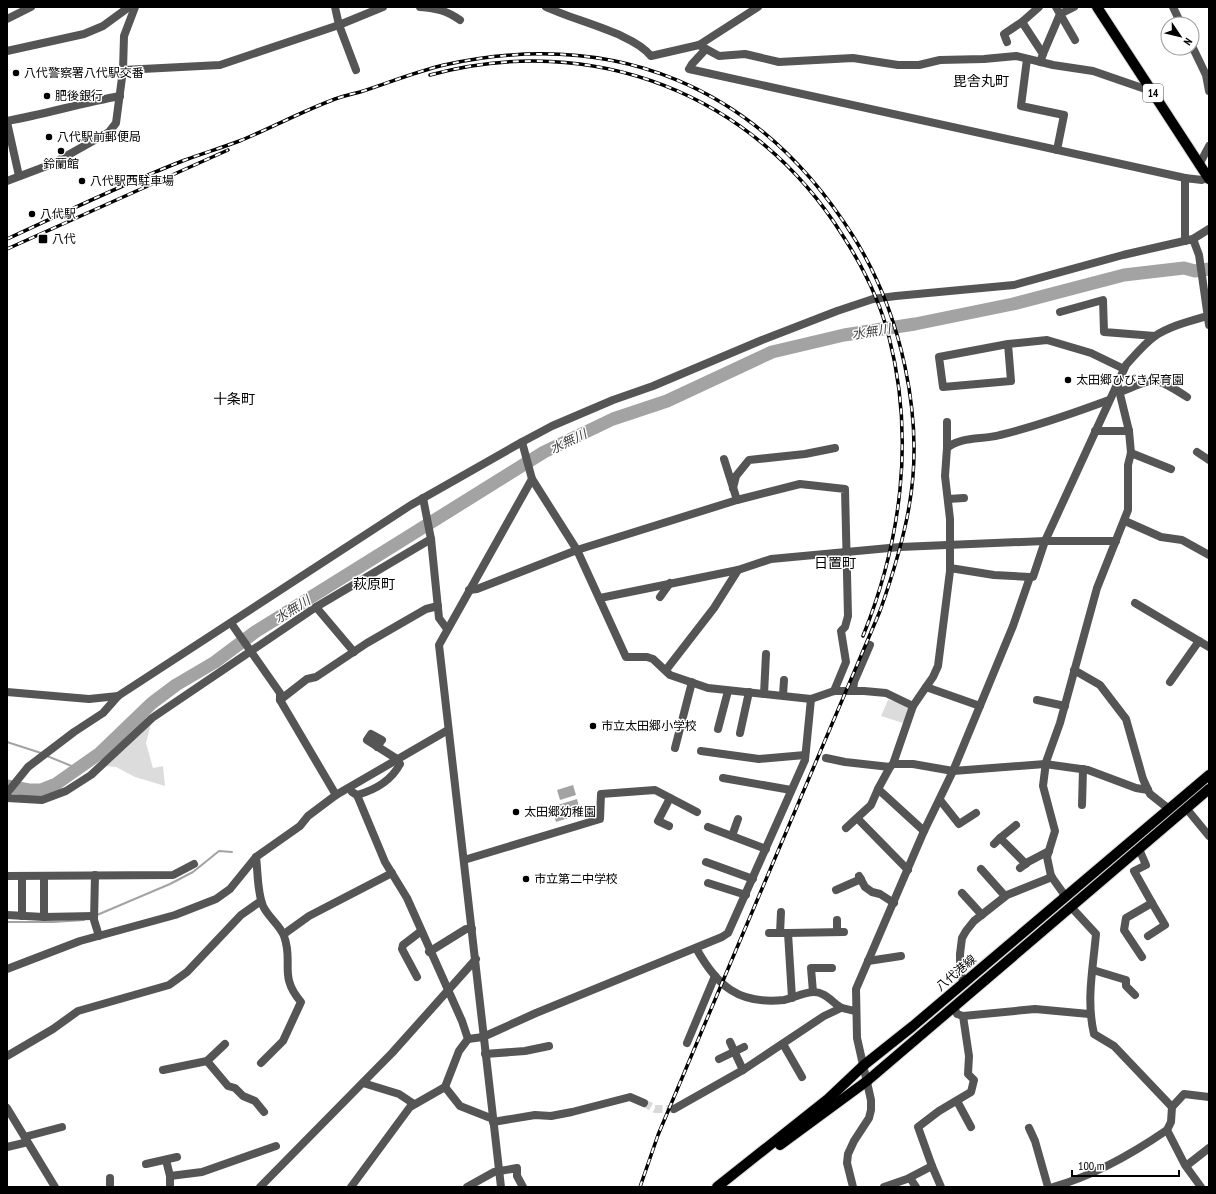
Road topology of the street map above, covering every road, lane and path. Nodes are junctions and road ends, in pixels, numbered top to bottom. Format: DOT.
graph roads {
  1 [pos="31,7"];
  2 [pos="129,7"];
  3 [pos="134,7"];
  4 [pos="336,7"];
  5 [pos="383,7"];
  6 [pos="420,7"];
  7 [pos="546,7"];
  8 [pos="758,7"];
  9 [pos="1039,7"];
  10 [pos="1074,7"];
  11 [pos="1097,7"];
  12 [pos="1058,10"];
  13 [pos="7,19"];
  14 [pos="460,20"];
  15 [pos="1022,22"];
  16 [pos="339,25"];
  17 [pos="1075,40"];
  18 [pos="1008,42"];
  19 [pos="702,48"];
  20 [pos="7,51"];
  21 [pos="1197,56"];
  22 [pos="1042,58"];
  23 [pos="1027,59"];
  24 [pos="123,70"];
  25 [pos="356,70"];
  26 [pos="1151,91"];
  27 [pos="1209,91"];
  28 [pos="120,96"];
  29 [pos="7,122"];
  30 [pos="1209,146"];
  31 [pos="1057,150"];
  32 [pos="1199,165"];
  33 [pos="19,176"];
  34 [pos="1185,178"];
  35 [pos="1209,178"];
  36 [pos="7,181"];
  37 [pos="1209,229"];
  38 [pos="1189,240"];
  39 [pos="1205,281"];
  40 [pos="1060,312"];
  41 [pos="1207,316"];
  42 [pos="1209,325"];
  43 [pos="1155,336"];
  44 [pos="1008,344"];
  45 [pos="1124,369"];
  46 [pos="1117,382"];
  47 [pos="1120,392"];
  48 [pos="1186,397"];
  49 [pos="1109,400"];
  50 [pos="947,422"];
  51 [pos="1095,431"];
  52 [pos="1129,431"];
  53 [pos="522,442"];
  54 [pos="835,448"];
  55 [pos="947,448"];
  56 [pos="1197,452"];
  57 [pos="1131,453"];
  58 [pos="724,459"];
  59 [pos="1209,460"];
  60 [pos="1171,469"];
  61 [pos="532,479"];
  62 [pos="734,488"];
  63 [pos="423,498"];
  64 [pos="964,498"];
  65 [pos="948,499"];
  66 [pos="737,500"];
  67 [pos="1125,521"];
  68 [pos="430,536"];
  69 [pos="1045,541"];
  70 [pos="1116,541"];
  71 [pos="950,545"];
  72 [pos="577,550"];
  73 [pos="847,552"];
  74 [pos="1209,555"];
  75 [pos="950,568"];
  76 [pos="738,570"];
  77 [pos="1030,577"];
  78 [pos="670,583"];
  79 [pos="469,590"];
  80 [pos="660,597"];
  81 [pos="600,598"];
  82 [pos="1135,603"];
  83 [pos="438,606"];
  84 [pos="316,607"];
  85 [pos="231,623"];
  86 [pos="446,629"];
  87 [pos="1199,641"];
  88 [pos="870,645"];
  89 [pos="1209,647"];
  90 [pos="250,652"];
  91 [pos="354,652"];
  92 [pos="766,654"];
  93 [pos="666,670"];
  94 [pos="1074,670"];
  95 [pos="784,680"];
  96 [pos="692,682"];
  97 [pos="1170,682"];
  98 [pos="926,686"];
  99 [pos="728,691"];
  100 [pos="834,691"];
  101 [pos="853,691"];
  102 [pos="7,692"];
  103 [pos="749,692"];
  104 [pos="764,694"];
  105 [pos="782,694"];
  106 [pos="118,696"];
  107 [pos="811,698"];
  108 [pos="280,700"];
  109 [pos="1037,700"];
  110 [pos="913,706"];
  111 [pos="980,706"];
  112 [pos="1065,706"];
  113 [pos="718,729"];
  114 [pos="448,730"];
  115 [pos="740,733"];
  116 [pos="377,747"];
  117 [pos="675,748"];
  118 [pos="701,751"];
  119 [pos="805,755"];
  120 [pos="826,758"];
  121 [pos="397,759"];
  122 [pos="1045,764"];
  123 [pos="892,765"];
  124 [pos="1082,769"];
  125 [pos="953,771"];
  126 [pos="1209,775"];
  127 [pos="726,781"];
  128 [pos="346,789"];
  129 [pos="878,789"];
  130 [pos="1209,789"];
  131 [pos="792,790"];
  132 [pos="1148,790"];
  133 [pos="7,793"];
  134 [pos="336,794"];
  135 [pos="357,795"];
  136 [pos="7,798"];
  137 [pos="670,798"];
  138 [pos="940,800"];
  139 [pos="1082,806"];
  140 [pos="1186,808"];
  141 [pos="1169,809"];
  142 [pos="697,812"];
  143 [pos="976,814"];
  144 [pos="857,818"];
  145 [pos="738,819"];
  146 [pos="1016,824"];
  147 [pos="669,826"];
  148 [pos="712,826"];
  149 [pos="846,828"];
  150 [pos="924,831"];
  151 [pos="732,836"];
  152 [pos="1209,836"];
  153 [pos="766,849"];
  154 [pos="1139,849"];
  155 [pos="1049,851"];
  156 [pos="256,857"];
  157 [pos="464,860"];
  158 [pos="706,862"];
  159 [pos="194,864"];
  160 [pos="981,869"];
  161 [pos="908,870"];
  162 [pos="392,873"];
  163 [pos="7,876"];
  164 [pos="22,876"];
  165 [pos="44,876"];
  166 [pos="95,876"];
  167 [pos="1052,877"];
  168 [pos="753,879"];
  169 [pos="708,883"];
  170 [pos="836,890"];
  171 [pos="962,893"];
  172 [pos="746,895"];
  173 [pos="1005,896"];
  174 [pos="1066,897"];
  175 [pos="261,901"];
  176 [pos="894,903"];
  177 [pos="1152,904"];
  178 [pos="1072,908"];
  179 [pos="781,912"];
  180 [pos="7,915"];
  181 [pos="982,915"];
  182 [pos="22,916"];
  183 [pos="94,916"];
  184 [pos="44,917"];
  185 [pos="837,920"];
  186 [pos="472,929"];
  187 [pos="420,932"];
  188 [pos="769,933"];
  189 [pos="784,933"];
  190 [pos="284,934"];
  191 [pos="99,936"];
  192 [pos="1148,936"];
  193 [pos="696,948"];
  194 [pos="430,952"];
  195 [pos="1138,955"];
  196 [pos="901,956"];
  197 [pos="476,959"];
  198 [pos="868,961"];
  199 [pos="832,968"];
  200 [pos="7,969"];
  201 [pos="1093,970"];
  202 [pos="715,976"];
  203 [pos="417,977"];
  204 [pos="965,983"];
  205 [pos="448,990"];
  206 [pos="813,992"];
  207 [pos="1135,995"];
  208 [pos="792,998"];
  209 [pos="954,1007"];
  210 [pos="841,1008"];
  211 [pos="855,1011"];
  212 [pos="1089,1014"];
  213 [pos="963,1016"];
  214 [pos="483,1037"];
  215 [pos="468,1039"];
  216 [pos="730,1042"];
  217 [pos="687,1043"];
  218 [pos="225,1044"];
  219 [pos="783,1044"];
  220 [pos="549,1046"];
  221 [pos="744,1047"];
  222 [pos="734,1052"];
  223 [pos="485,1054"];
  224 [pos="7,1056"];
  225 [pos="719,1060"];
  226 [pos="206,1061"];
  227 [pos="261,1063"];
  228 [pos="864,1066"];
  229 [pos="163,1070"];
  230 [pos="742,1070"];
  231 [pos="802,1077"];
  232 [pos="867,1081"];
  233 [pos="363,1083"];
  234 [pos="445,1087"];
  235 [pos="1209,1097"];
  236 [pos="957,1101"];
  237 [pos="644,1103"];
  238 [pos="414,1104"];
  239 [pos="1172,1107"];
  240 [pos="7,1108"];
  241 [pos="674,1109"];
  242 [pos="264,1112"];
  243 [pos="493,1120"];
  244 [pos="971,1127"];
  245 [pos="62,1128"];
  246 [pos="1029,1128"];
  247 [pos="1167,1130"];
  248 [pos="27,1139"];
  249 [pos="276,1146"];
  250 [pos="7,1147"];
  251 [pos="1209,1148"];
  252 [pos="177,1157"];
  253 [pos="166,1160"];
  254 [pos="146,1164"];
  255 [pos="932,1166"];
  256 [pos="1186,1166"];
  257 [pos="499,1172"];
  258 [pos="170,1176"];
  259 [pos="110,1178"];
  260 [pos="910,1178"];
  261 [pos="1198,1186"];
  262 [pos="55,1187"];
  263 [pos="110,1187"];
  264 [pos="170,1187"];
  265 [pos="260,1187"];
  266 [pos="351,1187"];
  267 [pos="467,1187"];
  268 [pos="501,1187"];
  269 [pos="523,1187"];
  270 [pos="720,1187"];
  271 [pos="853,1187"];
  272 [pos="884,1187"];
  273 [pos="916,1187"];
  274 [pos="941,1187"];
  275 [pos="1048,1187"];
  276 [pos="1052,1187"];
  1 -- 13 [label="street"];
  2 -- 20 [label="street"];
  3 -- 24 [label="street"];
  4 -- 16 [label="street"];
  5 -- 16 [label="street"];
  6 -- 14 [label="street"];
  7 -- 19 [label="street"];
  8 -- 19 [label="street"];
  9 -- 15 [label="street"];
  10 -- 12 [label="street"];
  11 -- 26 [label="main road, 14"];
  12 -- 17 [label="street"];
  12 -- 22 [label="street"];
  15 -- 18 [label="street"];
  15 -- 22 [label="street"];
  16 -- 24 [label="street"];
  16 -- 25 [label="street"];
  19 -- 23 [label="street"];
  19 -- 31 [label="street"];
  21 -- 27 [label="street"];
  22 -- 23 [label="street"];
  22 -- 26 [label="street"];
  23 -- 31 [label="street"];
  24 -- 28 [label="street"];
  26 -- 32 [label="main road, 14"];
  28 -- 29 [label="street"];
  28 -- 33 [label="street"];
  29 -- 33 [label="street"];
  30 -- 32 [label="street"];
  31 -- 34 [label="street"];
  32 -- 35 [label="main road, 14"];
  33 -- 36 [label="street"];
  34 -- 35 [label="street"];
  34 -- 38 [label="street"];
  37 -- 38 [label="street"];
  38 -- 39 [label="street"];
  38 -- 53 [label="street"];
  39 -- 41 [label="street"];
  40 -- 43 [label="street"];
  41 -- 42 [label="street"];
  41 -- 43 [label="street"];
  43 -- 45 [label="street"];
  44 -- 44 [label="street"];
  44 -- 45 [label="street"];
  45 -- 46 [label="street"];
  46 -- 47 [label="street"];
  46 -- 49 [label="street"];
  47 -- 48 [label="street"];
  47 -- 52 [label="street"];
  49 -- 51 [label="street"];
  49 -- 55 [label="street"];
  50 -- 55 [label="street"];
  51 -- 52 [label="street"];
  51 -- 69 [label="street"];
  52 -- 57 [label="street"];
  53 -- 61 [label="street"];
  53 -- 63 [label="street"];
  54 -- 62 [label="street"];
  55 -- 65 [label="street"];
  56 -- 59 [label="street"];
  57 -- 60 [label="street"];
  57 -- 67 [label="street"];
  58 -- 62 [label="street"];
  61 -- 72 [label="street"];
  61 -- 79 [label="street"];
  62 -- 66 [label="street"];
  63 -- 68 [label="street"];
  63 -- 85 [label="street"];
  64 -- 65 [label="street"];
  65 -- 71 [label="street"];
  66 -- 72 [label="street"];
  66 -- 73 [label="street"];
  67 -- 70 [label="street"];
  67 -- 74 [label="street"];
  68 -- 83 [label="street"];
  68 -- 84 [label="street"];
  69 -- 70 [label="street"];
  69 -- 71 [label="street"];
  69 -- 77 [label="street"];
  70 -- 94 [label="street"];
  71 -- 73 [label="street"];
  71 -- 75 [label="street"];
  72 -- 79 [label="street"];
  72 -- 81 [label="street"];
  73 -- 76 [label="street"];
  73 -- 100 [label="street"];
  75 -- 77 [label="street"];
  75 -- 98 [label="street"];
  76 -- 78 [label="street"];
  76 -- 93 [label="street"];
  77 -- 111 [label="street"];
  78 -- 80 [label="street"];
  78 -- 81 [label="street"];
  79 -- 86 [label="street"];
  81 -- 93 [label="street"];
  82 -- 87 [label="street"];
  83 -- 86 [label="street"];
  83 -- 91 [label="street"];
  84 -- 90 [label="street"];
  84 -- 91 [label="street"];
  85 -- 90 [label="street"];
  85 -- 106 [label="street"];
  86 -- 114 [label="street"];
  87 -- 89 [label="street"];
  87 -- 97 [label="street"];
  88 -- 101 [label="street"];
  90 -- 108 [label="street"];
  90 -- 136 [label="street"];
  91 -- 108 [label="street"];
  92 -- 104 [label="street"];
  93 -- 96 [label="street"];
  94 -- 112 [label="street"];
  94 -- 132 [label="street"];
  95 -- 105 [label="street"];
  96 -- 99 [label="street"];
  96 -- 117 [label="street"];
  98 -- 110 [label="street"];
  98 -- 111 [label="street"];
  99 -- 103 [label="street"];
  99 -- 113 [label="street"];
  100 -- 101 [label="street"];
  100 -- 107 [label="street"];
  101 -- 110 [label="street"];
  102 -- 106 [label="street"];
  103 -- 104 [label="street"];
  103 -- 115 [label="street"];
  104 -- 105 [label="street"];
  105 -- 107 [label="street"];
  106 -- 133 [label="street"];
  107 -- 119 [label="street"];
  108 -- 134 [label="street"];
  109 -- 112 [label="street"];
  110 -- 123 [label="street"];
  111 -- 125 [label="street"];
  112 -- 122 [label="street"];
  114 -- 121 [label="street"];
  114 -- 157 [label="street"];
  116 -- 121 [label="street"];
  118 -- 119 [label="street"];
  119 -- 131 [label="street"];
  120 -- 123 [label="street"];
  121 -- 128 [label="street"];
  121 -- 135 [label="street"];
  122 -- 124 [label="street"];
  122 -- 125 [label="street"];
  122 -- 155 [label="street"];
  123 -- 125 [label="street"];
  123 -- 129 [label="street"];
  124 -- 132 [label="street"];
  124 -- 139 [label="street"];
  125 -- 138 [label="street"];
  126 -- 141 [label="main road, 八代港線"];
  127 -- 131 [label="street"];
  128 -- 134 [label="street"];
  128 -- 135 [label="street"];
  129 -- 144 [label="street"];
  129 -- 150 [label="street"];
  130 -- 140 [label="main road, 八代港線"];
  131 -- 153 [label="street"];
  132 -- 141 [label="street"];
  134 -- 156 [label="street"];
  135 -- 162 [label="street"];
  137 -- 142 [label="street"];
  137 -- 147 [label="street"];
  137 -- 157 [label="street"];
  138 -- 143 [label="street"];
  138 -- 150 [label="street"];
  140 -- 152 [label="street"];
  140 -- 154 [label="main road, 八代港線"];
  141 -- 174 [label="main road, 八代港線"];
  144 -- 149 [label="street"];
  144 -- 161 [label="street"];
  145 -- 151 [label="street"];
  146 -- 155 [label="street"];
  148 -- 151 [label="street"];
  150 -- 161 [label="street"];
  151 -- 153 [label="street"];
  153 -- 168 [label="street"];
  154 -- 177 [label="street"];
  154 -- 178 [label="main road, 八代港線"];
  155 -- 167 [label="street"];
  156 -- 175 [label="street"];
  156 -- 191 [label="street"];
  157 -- 186 [label="street"];
  158 -- 168 [label="street"];
  159 -- 166 [label="street"];
  160 -- 173 [label="street"];
  161 -- 176 [label="street"];
  162 -- 187 [label="street"];
  162 -- 190 [label="street"];
  163 -- 164 [label="street"];
  164 -- 165 [label="street"];
  164 -- 182 [label="street"];
  165 -- 166 [label="street"];
  165 -- 184 [label="street"];
  166 -- 183 [label="street"];
  167 -- 173 [label="street"];
  167 -- 174 [label="street"];
  168 -- 172 [label="street"];
  169 -- 172 [label="street"];
  170 -- 176 [label="street"];
  171 -- 181 [label="street"];
  172 -- 193 [label="street"];
  173 -- 181 [label="street"];
  174 -- 204 [label="main road, 八代港線"];
  175 -- 190 [label="street"];
  175 -- 224 [label="street"];
  176 -- 198 [label="street"];
  177 -- 192 [label="street"];
  177 -- 195 [label="street"];
  178 -- 201 [label="street"];
  178 -- 209 [label="main road, 八代港線"];
  179 -- 189 [label="street"];
  180 -- 182 [label="street"];
  181 -- 204 [label="street"];
  182 -- 184 [label="street"];
  183 -- 184 [label="street"];
  183 -- 191 [label="street"];
  185 -- 189 [label="street"];
  186 -- 194 [label="street"];
  186 -- 197 [label="street"];
  187 -- 194 [label="street"];
  187 -- 203 [label="street"];
  188 -- 189 [label="street"];
  189 -- 208 [label="street"];
  190 -- 227 [label="street"];
  191 -- 200 [label="street"];
  193 -- 202 [label="street"];
  193 -- 214 [label="street"];
  194 -- 205 [label="street"];
  196 -- 198 [label="street"];
  197 -- 205 [label="street"];
  197 -- 214 [label="street"];
  198 -- 211 [label="street"];
  199 -- 206 [label="street"];
  201 -- 207 [label="street"];
  201 -- 212 [label="street"];
  202 -- 208 [label="street"];
  202 -- 217 [label="street"];
  204 -- 228 [label="main road, 八代港線"];
  205 -- 215 [label="street"];
  205 -- 233 [label="street"];
  206 -- 208 [label="street"];
  206 -- 210 [label="street"];
  209 -- 213 [label="street"];
  209 -- 232 [label="main road, 八代港線"];
  210 -- 211 [label="street"];
  210 -- 219 [label="street"];
  211 -- 228 [label="street"];
  212 -- 213 [label="street"];
  212 -- 239 [label="street"];
  213 -- 236 [label="street"];
  214 -- 215 [label="street"];
  214 -- 223 [label="street"];
  215 -- 234 [label="street"];
  216 -- 222 [label="street"];
  218 -- 226 [label="street"];
  219 -- 230 [label="street"];
  219 -- 231 [label="street"];
  220 -- 223 [label="street"];
  221 -- 222 [label="street"];
  222 -- 225 [label="street"];
  222 -- 230 [label="street"];
  223 -- 243 [label="street"];
  226 -- 229 [label="street"];
  226 -- 242 [label="street"];
  228 -- 232 [label="street"];
  228 -- 270 [label="main road, 八代港線"];
  230 -- 241 [label="street"];
  232 -- 270 [label="main road, 八代港線"];
  232 -- 271 [label="street"];
  233 -- 238 [label="street"];
  233 -- 265 [label="street"];
  234 -- 238 [label="street"];
  234 -- 243 [label="street"];
  235 -- 239 [label="street"];
  236 -- 244 [label="street"];
  236 -- 255 [label="street"];
  237 -- 243 [label="street"];
  238 -- 266 [label="street"];
  239 -- 247 [label="street"];
  240 -- 248 [label="street"];
  243 -- 257 [label="street"];
  245 -- 248 [label="street"];
  246 -- 275 [label="street"];
  247 -- 256 [label="street"];
  247 -- 276 [label="street"];
  248 -- 250 [label="street"];
  248 -- 262 [label="street"];
  249 -- 258 [label="street"];
  251 -- 256 [label="street"];
  252 -- 253 [label="street"];
  253 -- 254 [label="street"];
  253 -- 258 [label="street"];
  255 -- 260 [label="street"];
  255 -- 274 [label="street"];
  256 -- 261 [label="street"];
  257 -- 267 [label="street"];
  257 -- 268 [label="street"];
  257 -- 269 [label="street"];
  258 -- 264 [label="street"];
  259 -- 263 [label="street"];
  260 -- 272 [label="street"];
  260 -- 273 [label="street"];
}
